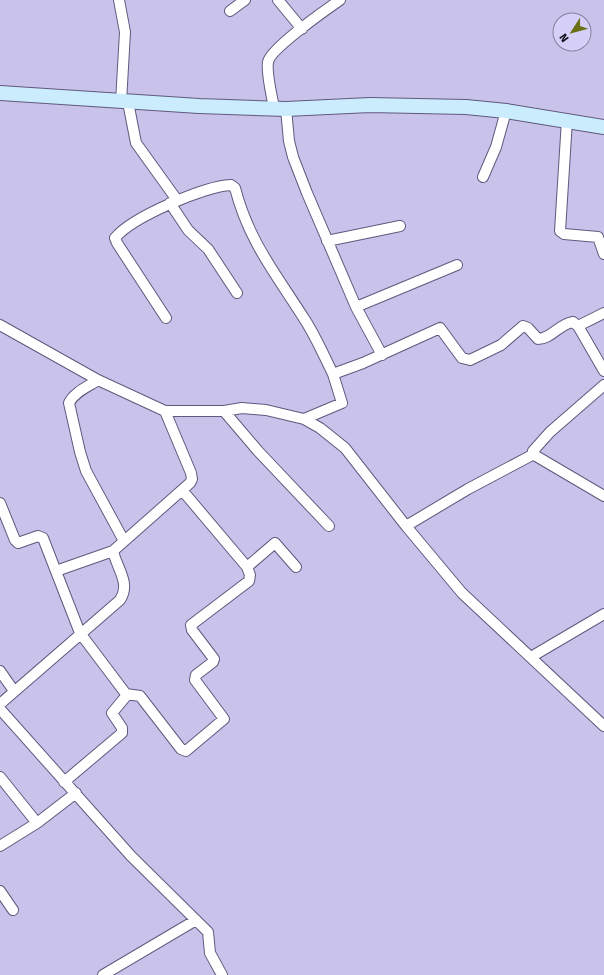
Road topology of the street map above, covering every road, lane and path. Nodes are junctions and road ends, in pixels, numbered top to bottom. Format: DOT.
graph roads {
  1 [pos="119,0"];
  2 [pos="245,0"];
  3 [pos="278,0"];
  4 [pos="340,0"];
  5 [pos="230,11"];
  6 [pos="302,29"];
  7 [pos="0,93"];
  8 [pos="124,102"];
  9 [pos="280,108"];
  10 [pos="506,111"];
  11 [pos="567,120"];
  12 [pos="604,126"];
  13 [pos="483,177"];
  14 [pos="173,202"];
  15 [pos="400,226"];
  16 [pos="327,241"];
  17 [pos="604,254"];
  18 [pos="457,266"];
  19 [pos="237,294"];
  20 [pos="356,307"];
  21 [pos="604,313"];
  22 [pos="166,318"];
  23 [pos="0,325"];
  24 [pos="578,326"];
  25 [pos="382,355"];
  26 [pos="604,372"];
  27 [pos="333,374"];
  28 [pos="98,380"];
  29 [pos="604,386"];
  30 [pos="164,411"];
  31 [pos="224,411"];
  32 [pos="304,419"];
  33 [pos="534,454"];
  34 [pos="182,490"];
  35 [pos="604,496"];
  36 [pos="0,503"];
  37 [pos="329,526"];
  38 [pos="406,526"];
  39 [pos="124,541"];
  40 [pos="113,551"];
  41 [pos="247,567"];
  42 [pos="296,567"];
  43 [pos="56,571"];
  44 [pos="604,614"];
  45 [pos="80,633"];
  46 [pos="531,658"];
  47 [pos="0,671"];
  48 [pos="14,691"];
  49 [pos="127,695"];
  50 [pos="0,704"];
  51 [pos="0,709"];
  52 [pos="604,726"];
  53 [pos="0,777"];
  54 [pos="64,782"];
  55 [pos="76,793"];
  56 [pos="37,822"];
  57 [pos="0,846"];
  58 [pos="0,891"];
  59 [pos="12,910"];
  60 [pos="196,920"];
  61 [pos="103,975"];
  62 [pos="222,975"];
  1 -- 8 [label="street"];
  2 -- 5 [label="street"];
  3 -- 6 [label="street"];
  4 -- 6 [label="street"];
  6 -- 9 [label="street"];
  7 -- 8 [label="main road"];
  8 -- 9 [label="main road"];
  8 -- 14 [label="street"];
  9 -- 10 [label="main road"];
  9 -- 16 [label="street"];
  10 -- 11 [label="main road"];
  10 -- 13 [label="street"];
  11 -- 12 [label="main road"];
  11 -- 17 [label="street"];
  14 -- 19 [label="street"];
  14 -- 22 [label="street"];
  14 -- 27 [label="street"];
  15 -- 16 [label="street"];
  16 -- 20 [label="street"];
  18 -- 20 [label="street"];
  20 -- 25 [label="street"];
  21 -- 24 [label="street"];
  23 -- 28 [label="street"];
  24 -- 25 [label="street"];
  24 -- 26 [label="street"];
  25 -- 27 [label="street"];
  27 -- 32 [label="street"];
  28 -- 30 [label="street"];
  28 -- 39 [label="street"];
  29 -- 33 [label="street"];
  30 -- 31 [label="street"];
  30 -- 34 [label="street"];
  31 -- 32 [label="street"];
  31 -- 37 [label="street"];
  32 -- 38 [label="street"];
  33 -- 35 [label="street"];
  33 -- 38 [label="street"];
  34 -- 39 [label="street"];
  34 -- 41 [label="street"];
  36 -- 43 [label="street"];
  38 -- 46 [label="street"];
  39 -- 40 [label="street"];
  40 -- 43 [label="street"];
  40 -- 45 [label="street"];
  41 -- 42 [label="street"];
  41 -- 49 [label="street"];
  43 -- 45 [label="street"];
  44 -- 46 [label="street"];
  45 -- 48 [label="street"];
  45 -- 49 [label="street"];
  46 -- 52 [label="street"];
  47 -- 48 [label="street"];
  48 -- 50 [label="street"];
  49 -- 54 [label="street"];
  51 -- 54 [label="street"];
  53 -- 56 [label="street"];
  54 -- 55 [label="street"];
  55 -- 56 [label="street"];
  55 -- 60 [label="street"];
  56 -- 57 [label="street"];
  58 -- 59 [label="street"];
  60 -- 61 [label="street"];
  60 -- 62 [label="street"];
}
